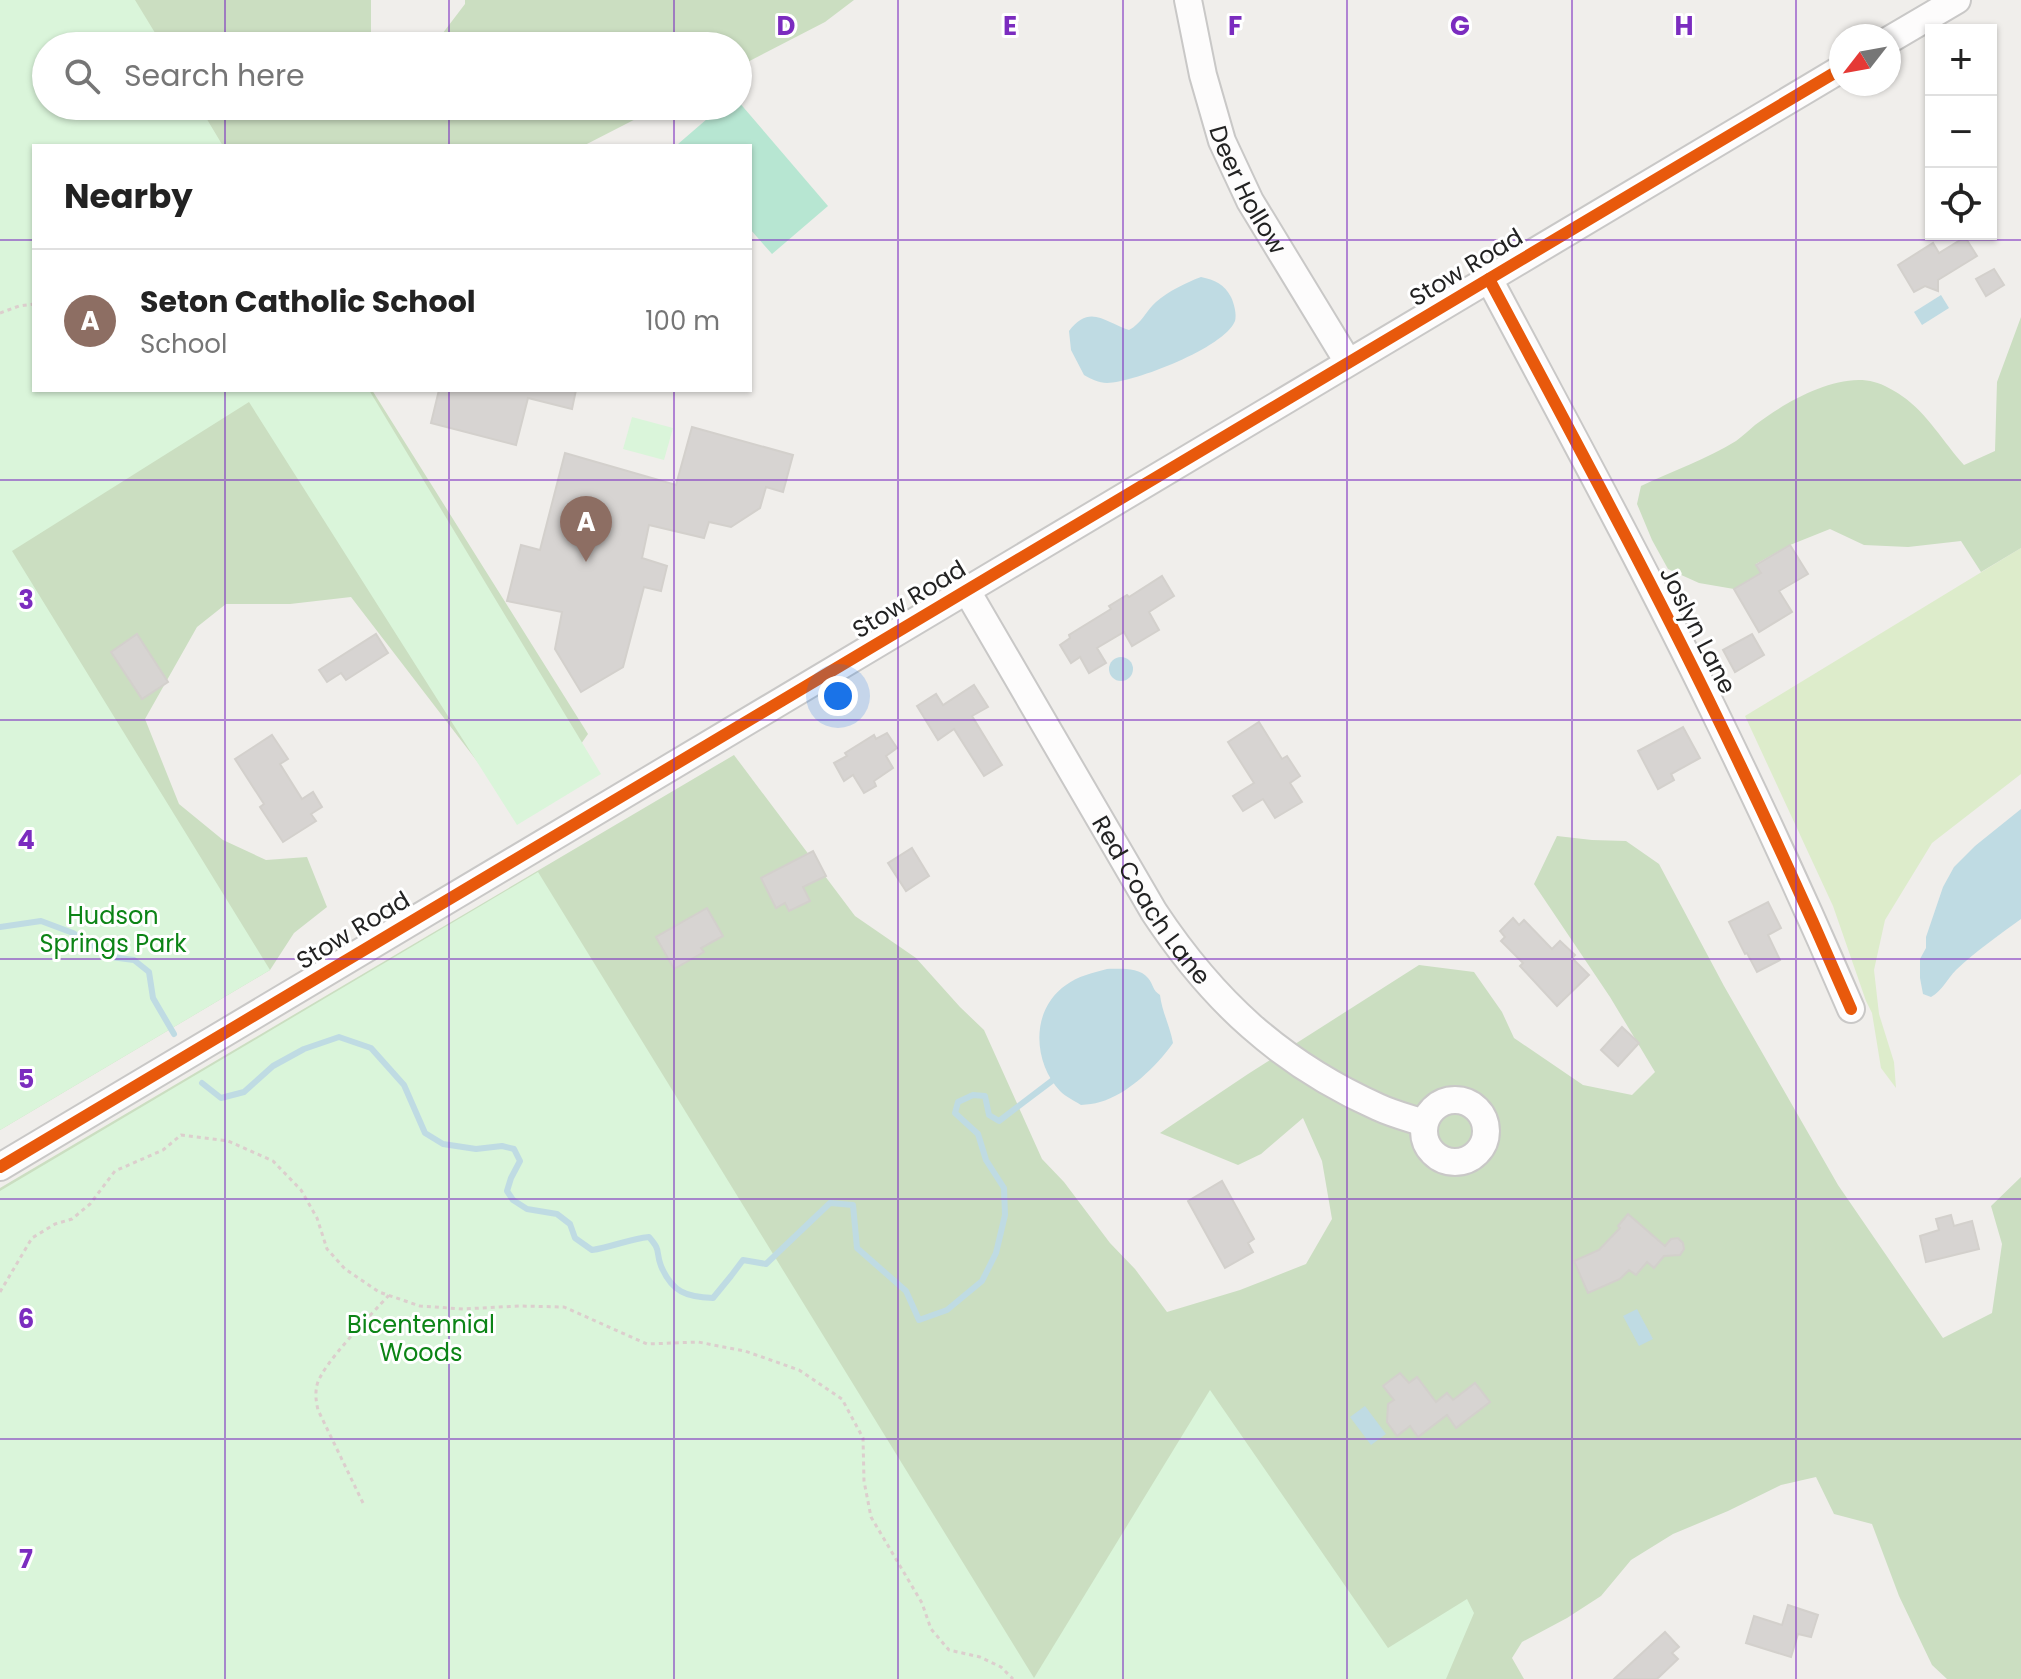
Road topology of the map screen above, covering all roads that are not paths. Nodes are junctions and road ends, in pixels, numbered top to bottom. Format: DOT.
graph roads {
  1 [pos="1188,0"];
  2 [pos="1957,0"];
  3 [pos="1901,33"];
  4 [pos="1829,76"];
  5 [pos="1489,279"];
  6 [pos="1348,362"];
  7 [pos="967,591"];
  8 [pos="1851,1009"];
  9 [pos="1424,1123"];
  10 [pos="0,1167"];
  1 -- 6 [label="street, Deer Hollow"];
  2 -- 3 [label="street"];
  4 -- 5 [label="street, Stow Road"];
  5 -- 6 [label="street, Stow Road"];
  5 -- 8 [label="street, Joslyn Lane"];
  6 -- 7 [label="street, Stow Road"];
  7 -- 9 [label="street, Red Coach Lane"];
  7 -- 10 [label="street, Stow Road"];
}
